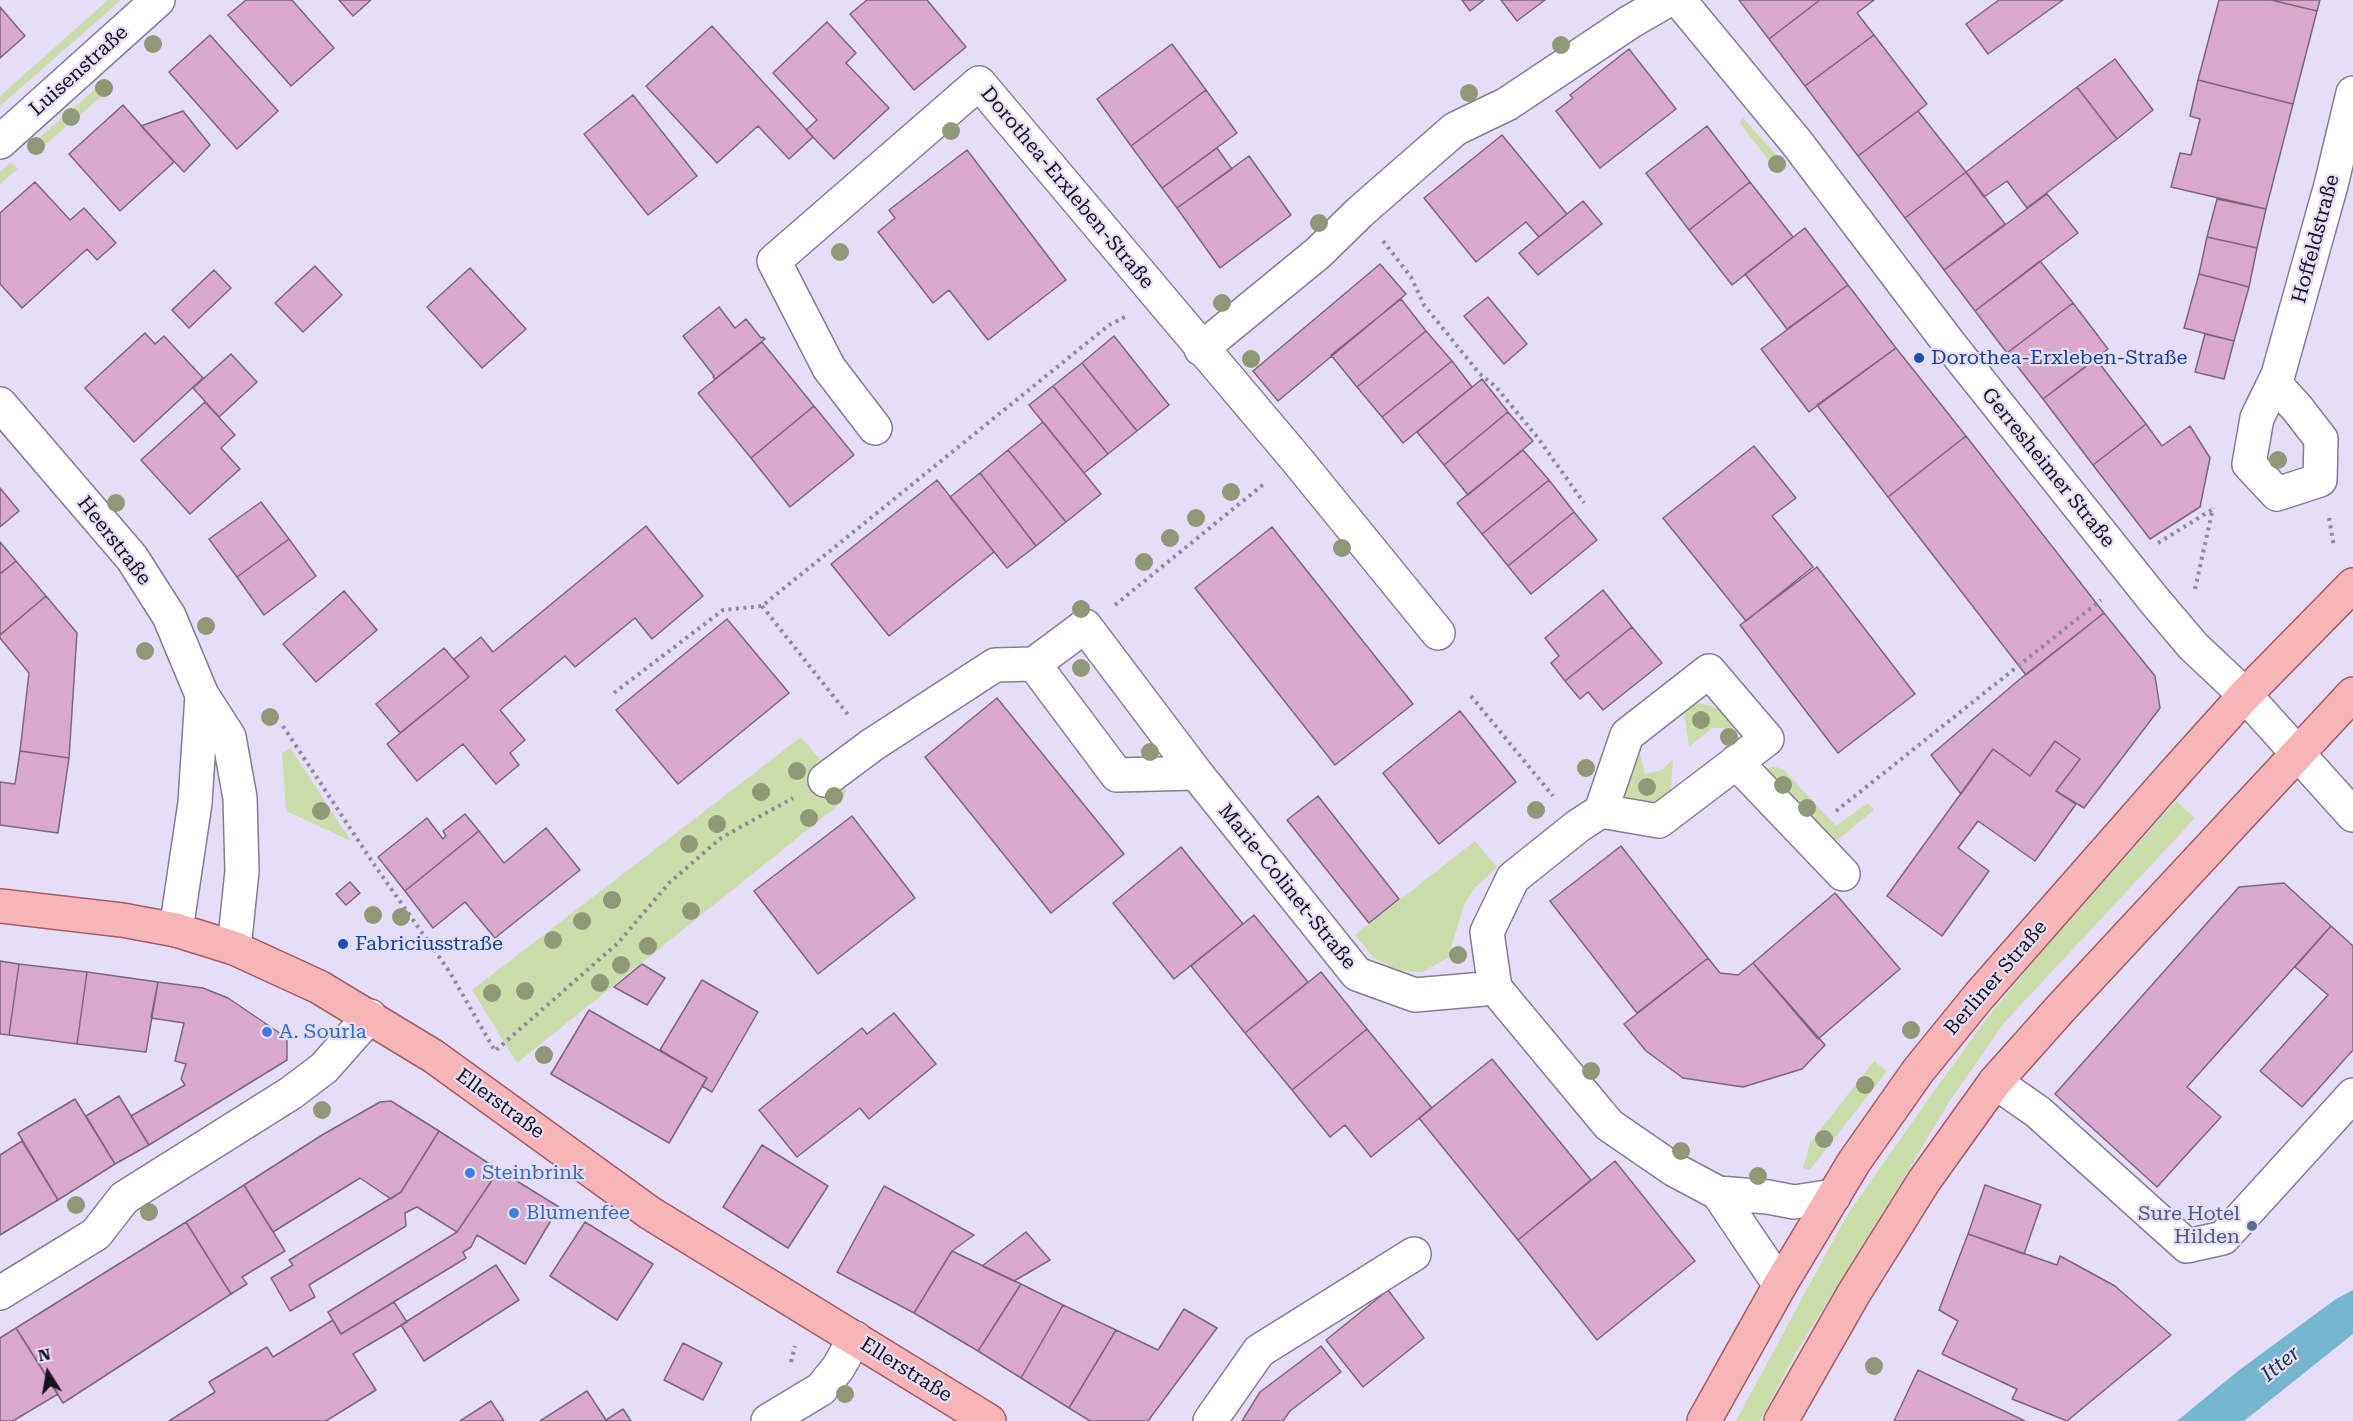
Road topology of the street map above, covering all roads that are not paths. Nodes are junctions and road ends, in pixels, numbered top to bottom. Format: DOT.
graph roads {
  1 [pos="158,0"];
  2 [pos="1668,0"];
  3 [pos="1679,0"];
  4 [pos="2353,93"];
  5 [pos="0,142"];
  6 [pos="1201,349"];
  7 [pos="2274,383"];
  8 [pos="0,404"];
  9 [pos="875,428"];
  10 [pos="2353,585"];
  11 [pos="1438,633"];
  12 [pos="1035,664"];
  13 [pos="2353,694"];
  14 [pos="202,695"];
  15 [pos="2245,695"];
  16 [pos="2298,753"];
  17 [pos="1736,762"];
  18 [pos="1196,773"];
  19 [pos="825,780"];
  20 [pos="2353,815"];
  21 [pos="1590,819"];
  22 [pos="1843,874"];
  23 [pos="0,906"];
  24 [pos="176,930"];
  25 [pos="234,948"];
  26 [pos="1495,988"];
  27 [pos="370,1016"];
  28 [pos="1995,1082"];
  29 [pos="2353,1095"];
  30 [pos="1718,1193"];
  31 [pos="1834,1196"];
  32 [pos="1414,1254"];
  33 [pos="1780,1285"];
  34 [pos="0,1293"];
  35 [pos="855,1338"];
  36 [pos="768,1421"];
  37 [pos="989,1421"];
  38 [pos="1210,1421"];
  39 [pos="1704,1421"];
  40 [pos="1781,1421"];
  1 -- 5 [label="street, Luisenstraße"];
  2 -- 6 [label="street"];
  3 -- 15 [label="street, Gerresheimer Straße"];
  4 -- 7 [label="street, Hoffeldstraße"];
  6 -- 9 [label="street, Dorothea-Erxleben-Straße"];
  6 -- 11 [label="street, Dorothea-Erxleben-Straße"];
  8 -- 14 [label="street, Heerstraße"];
  10 -- 15 [label="main road, Berliner Straße"];
  12 -- 18 [label="street"];
  12 -- 18 [label="street, Marie-Colinet-Straße"];
  12 -- 19 [label="street"];
  13 -- 16 [label="main road"];
  14 -- 24 [label="street, Heerstraße"];
  14 -- 25 [label="street, Heerstraße"];
  15 -- 16 [label="street, Gerresheimer Straße"];
  15 -- 31 [label="main road, Berliner Straße"];
  16 -- 20 [label="street, Gerresheimer Straße"];
  16 -- 28 [label="main road"];
  17 -- 21 [label="street"];
  17 -- 21 [label="street"];
  17 -- 22 [label="street"];
  18 -- 26 [label="street, Marie-Colinet-Straße"];
  21 -- 26 [label="street"];
  23 -- 24 [label="main road, Ellerstraße"];
  24 -- 25 [label="main road, Ellerstraße"];
  25 -- 27 [label="main road, Ellerstraße"];
  26 -- 30 [label="street"];
  27 -- 34 [label="street"];
  27 -- 35 [label="main road, Ellerstraße"];
  28 -- 29 [label="street"];
  28 -- 40 [label="main road"];
  30 -- 31 [label="street"];
  30 -- 33 [label="street"];
  31 -- 33 [label="main road, Berliner Straße"];
  32 -- 38 [label="street"];
  33 -- 39 [label="main road, Berliner Straße"];
  35 -- 36 [label="street"];
  35 -- 37 [label="main road, Ellerstraße"];
}
